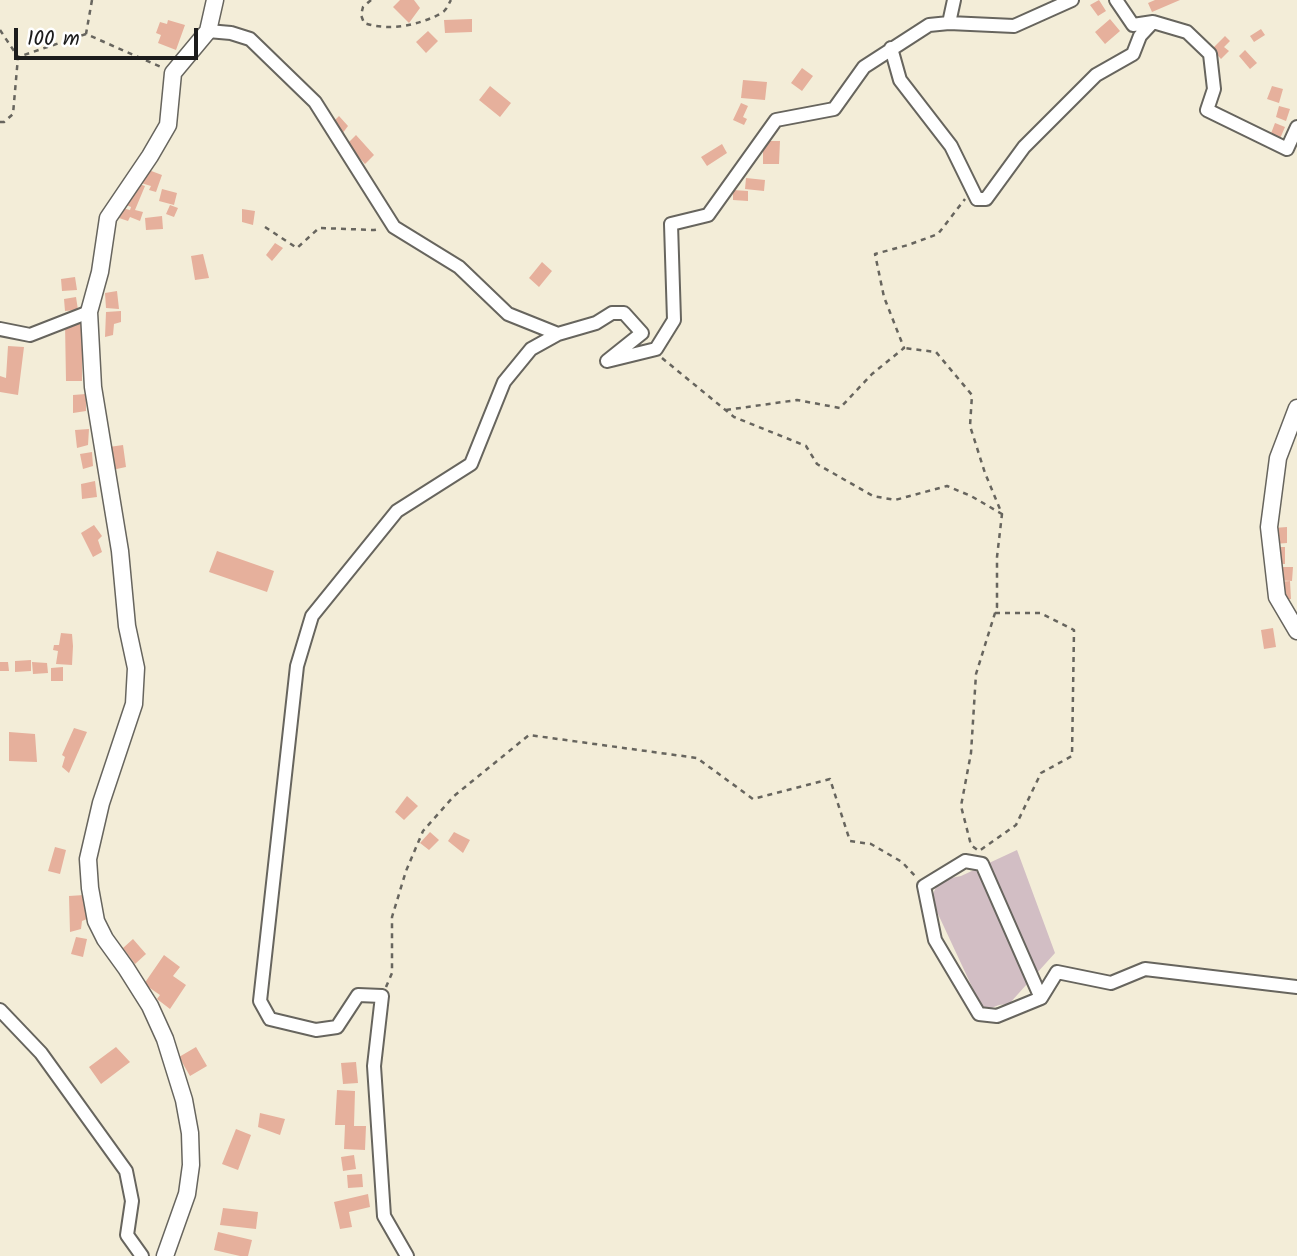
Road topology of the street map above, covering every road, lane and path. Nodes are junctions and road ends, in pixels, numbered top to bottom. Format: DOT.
graph roads {
  1 [pos="92,0"];
  2 [pos="215,0"];
  3 [pos="370,0"];
  4 [pos="451,0"];
  5 [pos="954,0"];
  6 [pos="1072,0"];
  7 [pos="1116,0"];
  8 [pos="1153,22"];
  9 [pos="949,23"];
  10 [pos="0,30"];
  11 [pos="208,30"];
  12 [pos="86,34"];
  13 [pos="891,48"];
  14 [pos="18,57"];
  15 [pos="173,73"];
  16 [pos="0,122"];
  17 [pos="1297,127"];
  18 [pos="972,190"];
  19 [pos="394,227"];
  20 [pos="265,228"];
  21 [pos="89,312"];
  22 [pos="0,329"];
  23 [pos="558,334"];
  24 [pos="904,348"];
  25 [pos="656,349"];
  26 [pos="1297,408"];
  27 [pos="726,410"];
  28 [pos="1002,514"];
  29 [pos="995,613"];
  30 [pos="1297,631"];
  31 [pos="925,886"];
  32 [pos="1297,987"];
  33 [pos="382,996"];
  34 [pos="1041,998"];
  35 [pos="0,1010"];
  36 [pos="142,1256"];
  37 [pos="165,1256"];
  38 [pos="407,1256"];
  1 -- 12 [label="path"];
  2 -- 11 [label="main road"];
  3 -- 4 [label="path"];
  5 -- 9 [label="street"];
  6 -- 9 [label="street"];
  7 -- 8 [label="street"];
  8 -- 17 [label="street"];
  8 -- 18 [label="street"];
  9 -- 13 [label="street"];
  10 -- 14 [label="path"];
  11 -- 15 [label="main road"];
  11 -- 19 [label="street"];
  12 -- 14 [label="path"];
  12 -- 15 [label="path"];
  13 -- 18 [label="street"];
  13 -- 25 [label="street"];
  14 -- 16 [label="path"];
  15 -- 21 [label="main road"];
  18 -- 24 [label="path"];
  19 -- 20 [label="path"];
  19 -- 23 [label="street"];
  21 -- 22 [label="street"];
  21 -- 37 [label="main road"];
  23 -- 25 [label="street"];
  23 -- 33 [label="street"];
  24 -- 27 [label="path"];
  24 -- 28 [label="path"];
  25 -- 27 [label="path"];
  26 -- 30 [label="main road"];
  27 -- 28 [label="path"];
  28 -- 29 [label="path"];
  29 -- 29 [label="path"];
  31 -- 33 [label="path"];
  31 -- 34 [label="street"];
  31 -- 34 [label="street"];
  32 -- 34 [label="street"];
  33 -- 38 [label="street"];
  35 -- 36 [label="street"];
}
